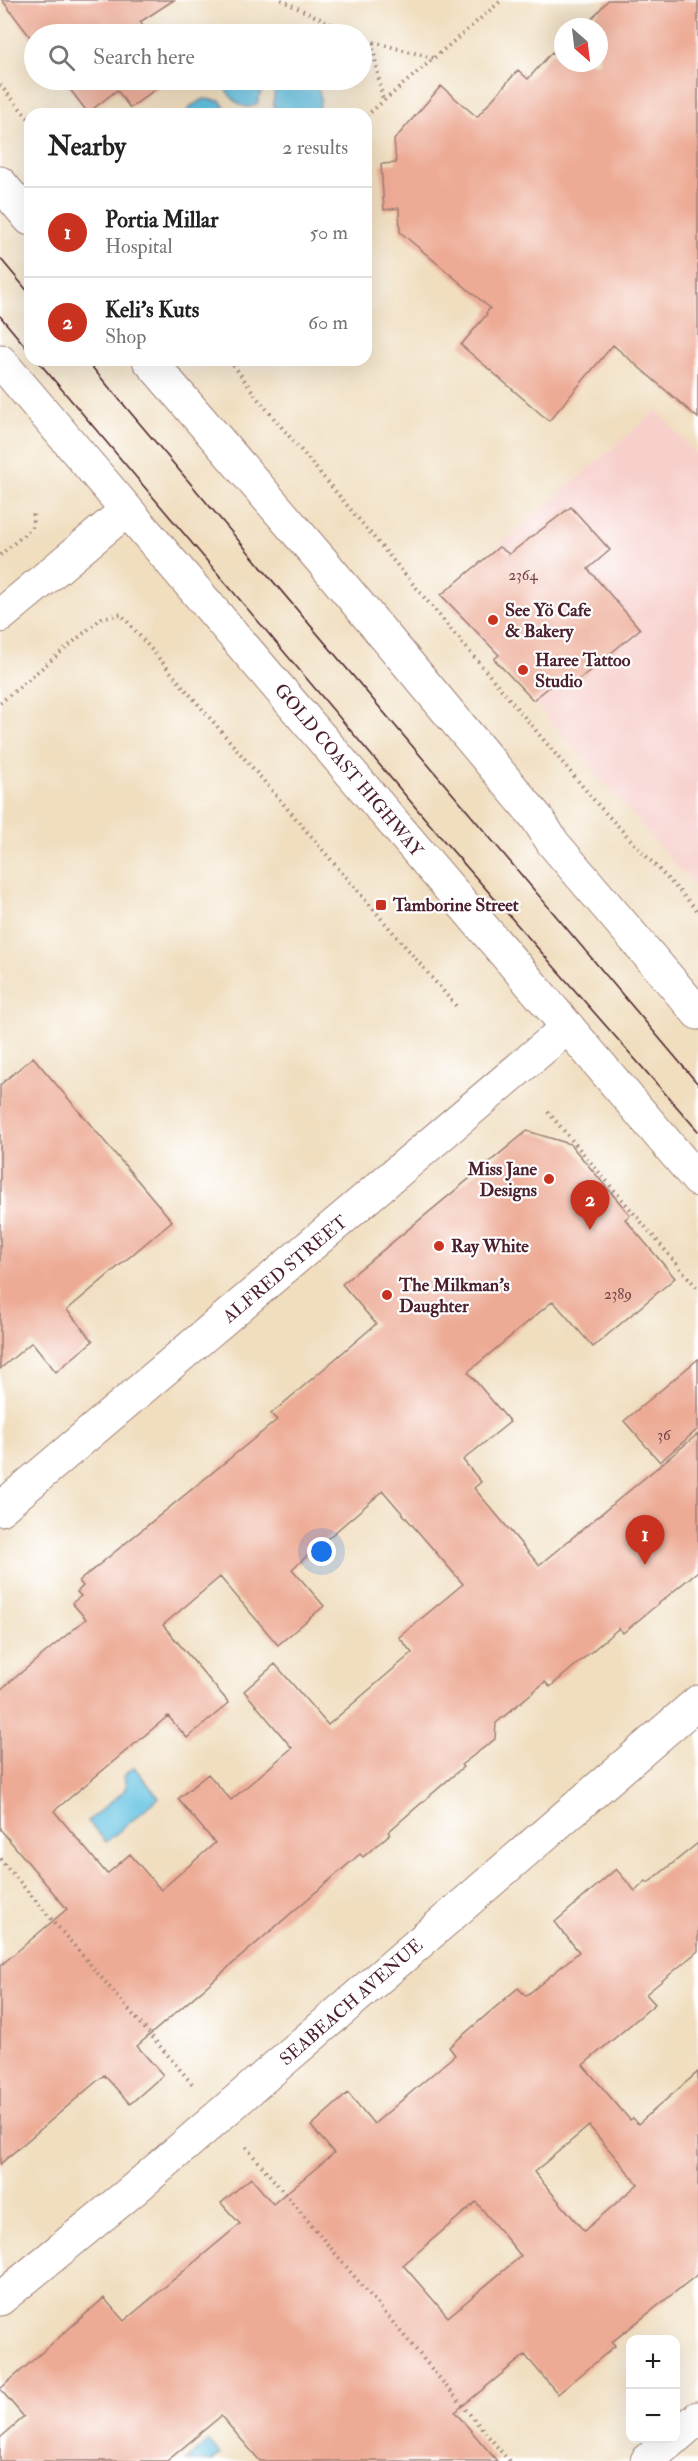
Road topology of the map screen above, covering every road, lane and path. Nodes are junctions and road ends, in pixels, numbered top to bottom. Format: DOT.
graph roads {
  1 [pos="281,0"];
  2 [pos="502,0"];
  3 [pos="331,24"];
  4 [pos="372,43"];
  5 [pos="434,58"];
  6 [pos="0,85"];
  7 [pos="383,101"];
  8 [pos="372,111"];
  9 [pos="24,113"];
  10 [pos="0,183"];
  11 [pos="24,212"];
  12 [pos="0,361"];
  13 [pos="154,366"];
  14 [pos="234,366"];
  15 [pos="34,510"];
  16 [pos="127,510"];
  17 [pos="0,555"];
  18 [pos="0,616"];
  19 [pos="0,704"];
  20 [pos="698,911"];
  21 [pos="456,1006"];
  22 [pos="698,1013"];
  23 [pos="568,1027"];
  24 [pos="548,1112"];
  25 [pos="698,1180"];
  26 [pos="698,1289"];
  27 [pos="0,1509"];
  28 [pos="698,1702"];
  29 [pos="0,1859"];
  30 [pos="220,2116"];
  31 [pos="0,2299"];
  32 [pos="698,2418"];
  33 [pos="680,2433"];
  34 [pos="668,2443"];
  35 [pos="510,2461"];
  36 [pos="647,2461"];
  1 -- 3 [label="path"];
  2 -- 5 [label="path"];
  4 -- 5 [label="path"];
  4 -- 7 [label="path"];
  5 -- 7 [label="path"];
  6 -- 9 [label="path"];
  7 -- 8 [label="path"];
  10 -- 11 [label="main road"];
  12 -- 16 [label="main road, GOLD COAST HIGHWAY"];
  13 -- 22 [label="main road"];
  14 -- 20 [label="path"];
  15 -- 17 [label="path"];
  16 -- 18 [label="main road"];
  16 -- 23 [label="main road, GOLD COAST HIGHWAY"];
  19 -- 21 [label="path"];
  23 -- 25 [label="main road, GOLD COAST HIGHWAY"];
  23 -- 27 [label="main road, ALFRED STREET"];
  24 -- 26 [label="path"];
  28 -- 30 [label="main road, SEABEACH AVENUE"];
  29 -- 30 [label="path"];
  30 -- 31 [label="main road, SEABEACH AVENUE"];
  30 -- 35 [label="path"];
  32 -- 33 [label="main road"];
  34 -- 36 [label="main road"];
}
